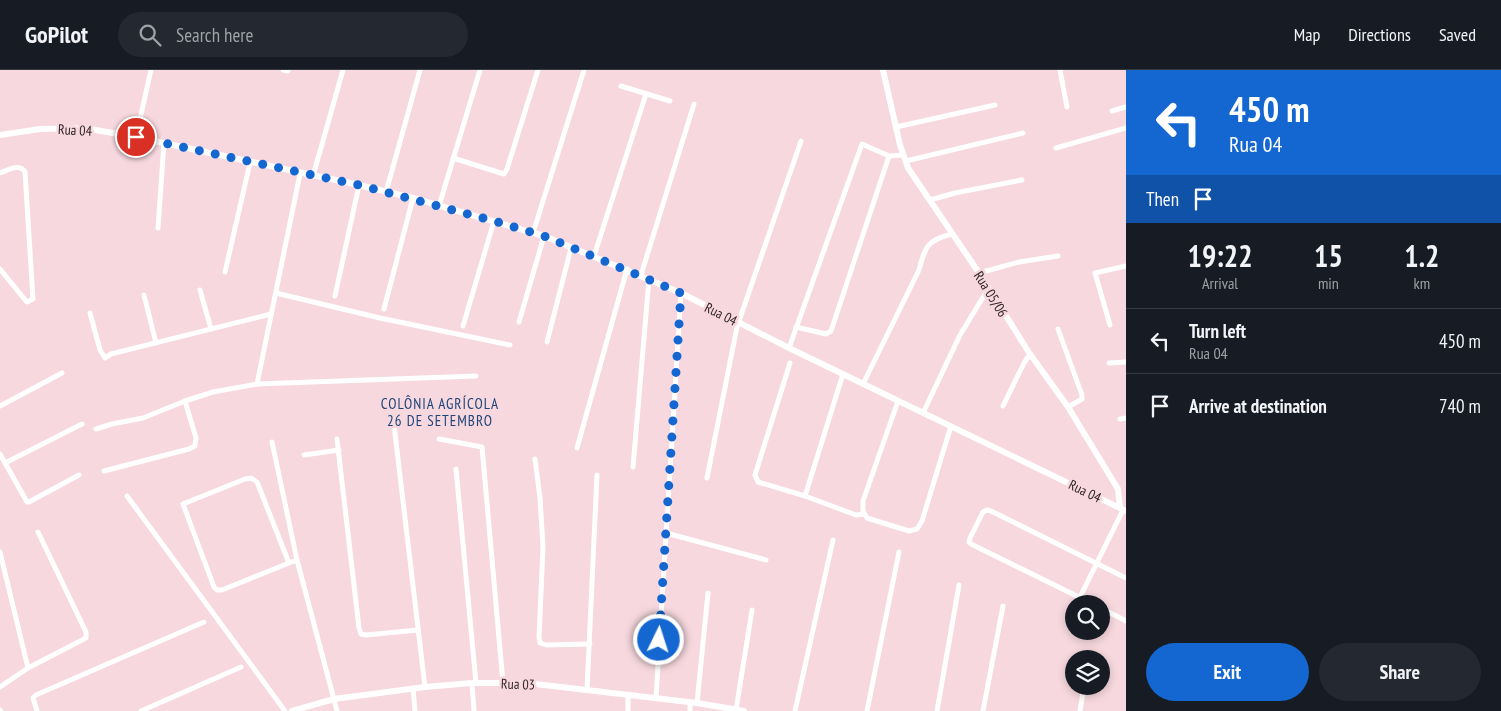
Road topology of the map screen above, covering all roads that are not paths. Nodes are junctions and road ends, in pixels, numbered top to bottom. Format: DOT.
graph roads {
  1 [pos="151,70"];
  2 [pos="343,70"];
  3 [pos="420,70"];
  4 [pos="480,70"];
  5 [pos="538,70"];
  6 [pos="584,70"];
  7 [pos="884,70"];
  8 [pos="1060,70"];
  9 [pos="621,86"];
  10 [pos="646,94"];
  11 [pos="670,100"];
  12 [pos="694,104"];
  13 [pos="995,105"];
  14 [pos="1068,108"];
  15 [pos="1126,108"];
  16 [pos="1112,110"];
  17 [pos="896,127"];
  18 [pos="1126,128"];
  19 [pos="1023,133"];
  20 [pos="0,135"];
  21 [pos="136,137"];
  22 [pos="801,141"];
  23 [pos="164,143"];
  24 [pos="1056,148"];
  25 [pos="888,156"];
  26 [pos="454,158"];
  27 [pos="905,158"];
  28 [pos="250,162"];
  29 [pos="0,173"];
  30 [pos="300,174"];
  31 [pos="313,176"];
  32 [pos="1022,180"];
  33 [pos="359,185"];
  34 [pos="386,192"];
  35 [pos="413,198"];
  36 [pos="930,200"];
  37 [pos="439,206"];
  38 [pos="494,221"];
  39 [pos="158,228"];
  40 [pos="533,233"];
  41 [pos="952,234"];
  42 [pos="544,236"];
  43 [pos="571,248"];
  44 [pos="594,256"];
  45 [pos="1058,256"];
  46 [pos="1126,266"];
  47 [pos="0,269"];
  48 [pos="627,269"];
  49 [pos="225,272"];
  50 [pos="978,273"];
  51 [pos="641,276"];
  52 [pos="649,279"];
  53 [pos="988,289"];
  54 [pos="200,290"];
  55 [pos="276,293"];
  56 [pos="681,293"];
  57 [pos="144,295"];
  58 [pos="335,296"];
  59 [pos="384,309"];
  60 [pos="90,313"];
  61 [pos="271,314"];
  62 [pos="519,322"];
  63 [pos="739,322"];
  64 [pos="1110,325"];
  65 [pos="463,326"];
  66 [pos="796,327"];
  67 [pos="210,329"];
  68 [pos="1058,329"];
  69 [pos="547,342"];
  70 [pos="156,343"];
  71 [pos="510,345"];
  72 [pos="789,348"];
  73 [pos="1030,354"];
  74 [pos="1126,362"];
  75 [pos="790,363"];
  76 [pos="1109,363"];
  77 [pos="62,373"];
  78 [pos="843,374"];
  79 [pos="476,376"];
  80 [pos="257,384"];
  81 [pos="863,384"];
  82 [pos="185,401"];
  83 [pos="898,401"];
  84 [pos="0,406"];
  85 [pos="1003,406"];
  86 [pos="1068,407"];
  87 [pos="923,413"];
  88 [pos="82,424"];
  89 [pos="394,425"];
  90 [pos="951,426"];
  91 [pos="96,430"];
  92 [pos="337,439"];
  93 [pos="440,439"];
  94 [pos="272,442"];
  95 [pos="577,448"];
  96 [pos="338,450"];
  97 [pos="0,454"];
  98 [pos="304,455"];
  99 [pos="535,459"];
  100 [pos="5,463"];
  101 [pos="633,467"];
  102 [pos="456,469"];
  103 [pos="104,472"];
  104 [pos="597,475"];
  105 [pos="79,476"];
  106 [pos="706,478"];
  107 [pos="127,496"];
  108 [pos="805,496"];
  109 [pos="1123,510"];
  110 [pos="864,514"];
  111 [pos="38,532"];
  112 [pos="666,533"];
  113 [pos="832,540"];
  114 [pos="0,552"];
  115 [pos="899,552"];
  116 [pos="297,560"];
  117 [pos="766,560"];
  118 [pos="1096,563"];
  119 [pos="289,564"];
  120 [pos="1126,578"];
  121 [pos="959,585"];
  122 [pos="708,593"];
  123 [pos="1076,595"];
  124 [pos="1081,595"];
  125 [pos="1003,606"];
  126 [pos="752,610"];
  127 [pos="1110,613"];
  128 [pos="1126,621"];
  129 [pos="204,622"];
  130 [pos="418,630"];
  131 [pos="590,644"];
  132 [pos="241,667"];
  133 [pos="28,668"];
  134 [pos="474,683"];
  135 [pos="503,683"];
  136 [pos="0,687"];
  137 [pos="425,687"];
  138 [pos="413,688"];
  139 [pos="588,690"];
  140 [pos="628,695"];
  141 [pos="1083,695"];
  142 [pos="656,698"];
  143 [pos="334,699"];
  144 [pos="694,703"];
  145 [pos="736,710"];
  146 [pos="37,711"];
  147 [pos="141,711"];
  148 [pos="285,711"];
  149 [pos="292,711"];
  150 [pos="336,711"];
  151 [pos="415,711"];
  152 [pos="474,711"];
  153 [pos="628,711"];
  154 [pos="690,711"];
  155 [pos="744,711"];
  156 [pos="796,711"];
  157 [pos="867,711"];
  158 [pos="938,711"];
  159 [pos="983,711"];
  160 [pos="1080,711"];
  1 -- 21 [label="street"];
  2 -- 31 [label="street"];
  3 -- 34 [label="street"];
  4 -- 26 [label="street"];
  5 -- 26 [label="street"];
  6 -- 40 [label="street"];
  7 -- 17 [label="street, Rua 05/06"];
  8 -- 14 [label="street"];
  9 -- 10 [label="street"];
  10 -- 11 [label="street"];
  10 -- 44 [label="street"];
  12 -- 51 [label="street"];
  13 -- 17 [label="street"];
  15 -- 16 [label="street"];
  17 -- 27 [label="street, Rua 05/06"];
  18 -- 24 [label="street"];
  19 -- 27 [label="street"];
  20 -- 21 [label="street, Rua 04"];
  21 -- 23 [label="street, Rua 04"];
  22 -- 63 [label="street"];
  23 -- 28 [label="street, Rua 04"];
  23 -- 39 [label="street"];
  25 -- 27 [label="street"];
  25 -- 66 [label="street"];
  25 -- 66 [label="street"];
  26 -- 37 [label="street"];
  27 -- 36 [label="street, Rua 05/06"];
  28 -- 30 [label="street, Rua 04"];
  28 -- 49 [label="street"];
  29 -- 47 [label="street"];
  30 -- 31 [label="street, Rua 04"];
  30 -- 55 [label="street"];
  31 -- 33 [label="street, Rua 04"];
  32 -- 36 [label="street"];
  33 -- 34 [label="street, Rua 04"];
  33 -- 58 [label="street"];
  34 -- 35 [label="street, Rua 04"];
  35 -- 37 [label="street, Rua 04"];
  35 -- 59 [label="street"];
  36 -- 41 [label="street, Rua 05/06"];
  37 -- 38 [label="street, Rua 04"];
  38 -- 40 [label="street, Rua 04"];
  38 -- 65 [label="street"];
  40 -- 42 [label="street, Rua 04"];
  41 -- 50 [label="street, Rua 05/06"];
  41 -- 81 [label="street"];
  42 -- 43 [label="street, Rua 04"];
  42 -- 62 [label="street"];
  43 -- 44 [label="street, Rua 04"];
  43 -- 69 [label="street"];
  44 -- 48 [label="street, Rua 04"];
  45 -- 50 [label="street"];
  46 -- 64 [label="street"];
  48 -- 51 [label="street, Rua 04"];
  48 -- 95 [label="street"];
  50 -- 53 [label="street, Rua 05/06"];
  51 -- 52 [label="street, Rua 04"];
  52 -- 56 [label="street, Rua 04"];
  52 -- 101 [label="street"];
  53 -- 73 [label="street, Rua 05/06"];
  53 -- 87 [label="street"];
  54 -- 67 [label="street"];
  55 -- 61 [label="street"];
  55 -- 71 [label="street"];
  56 -- 63 [label="street, Rua 04"];
  56 -- 112 [label="street"];
  57 -- 70 [label="street"];
  60 -- 70 [label="street"];
  61 -- 67 [label="street"];
  61 -- 80 [label="street"];
  63 -- 72 [label="street, Rua 04"];
  63 -- 106 [label="street"];
  66 -- 72 [label="street"];
  67 -- 70 [label="street"];
  68 -- 86 [label="street"];
  72 -- 78 [label="street, Rua 04"];
  73 -- 85 [label="street"];
  73 -- 86 [label="street, Rua 05/06"];
  74 -- 76 [label="street"];
  75 -- 108 [label="street"];
  77 -- 84 [label="street"];
  78 -- 81 [label="street, Rua 04"];
  78 -- 108 [label="street"];
  79 -- 80 [label="street"];
  80 -- 82 [label="street"];
  81 -- 83 [label="street, Rua 04"];
  82 -- 91 [label="street"];
  82 -- 103 [label="street"];
  83 -- 87 [label="street, Rua 04"];
  83 -- 110 [label="street"];
  86 -- 109 [label="street, Rua 05/06"];
  87 -- 90 [label="street, Rua 04"];
  88 -- 100 [label="street"];
  89 -- 130 [label="street"];
  90 -- 109 [label="street, Rua 04"];
  90 -- 110 [label="street"];
  92 -- 96 [label="street"];
  93 -- 135 [label="street"];
  94 -- 116 [label="street"];
  96 -- 98 [label="street"];
  96 -- 130 [label="street"];
  97 -- 100 [label="street"];
  99 -- 131 [label="street"];
  100 -- 105 [label="street"];
  102 -- 134 [label="street"];
  104 -- 131 [label="street"];
  107 -- 148 [label="street"];
  108 -- 110 [label="street"];
  109 -- 118 [label="street"];
  111 -- 133 [label="street"];
  112 -- 117 [label="street"];
  112 -- 142 [label="street"];
  113 -- 156 [label="street"];
  114 -- 133 [label="street"];
  115 -- 157 [label="street"];
  116 -- 119 [label="street"];
  116 -- 143 [label="street"];
  118 -- 120 [label="street"];
  118 -- 123 [label="street"];
  118 -- 124 [label="street"];
  119 -- 119 [label="street"];
  121 -- 158 [label="street"];
  122 -- 144 [label="street"];
  125 -- 159 [label="street"];
  126 -- 145 [label="street"];
  127 -- 128 [label="street"];
  129 -- 146 [label="street"];
  130 -- 137 [label="street"];
  131 -- 139 [label="street"];
  132 -- 147 [label="street"];
  133 -- 136 [label="street"];
  134 -- 135 [label="street, Rua 03"];
  134 -- 137 [label="street, Rua 03"];
  134 -- 152 [label="street"];
  135 -- 139 [label="street, Rua 03"];
  137 -- 138 [label="street, Rua 03"];
  138 -- 143 [label="street, Rua 03"];
  138 -- 151 [label="street"];
  139 -- 140 [label="street, Rua 03"];
  140 -- 142 [label="street, Rua 03"];
  140 -- 153 [label="street"];
  141 -- 160 [label="street"];
  142 -- 144 [label="street, Rua 03"];
  143 -- 149 [label="street, Rua 03"];
  143 -- 150 [label="street"];
  144 -- 145 [label="street, Rua 03"];
  144 -- 154 [label="street"];
  145 -- 155 [label="street, Rua 03"];
}
